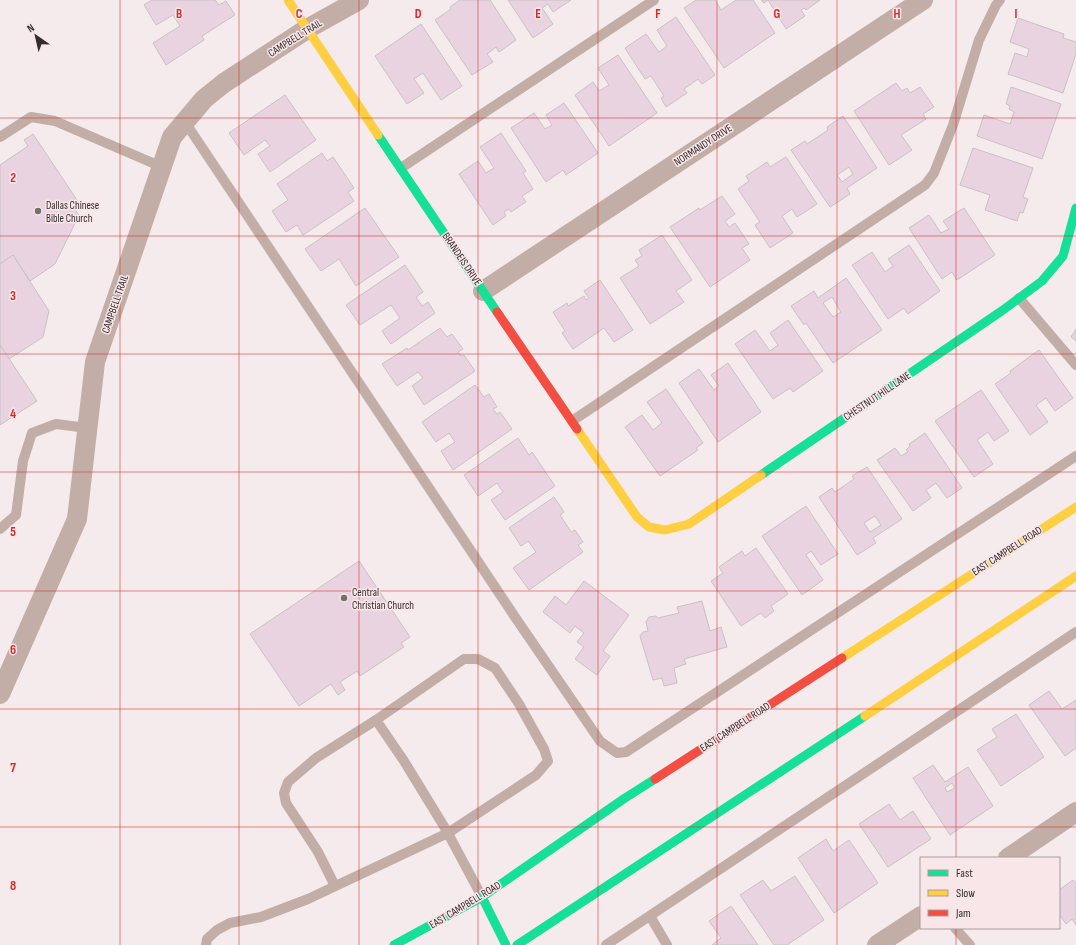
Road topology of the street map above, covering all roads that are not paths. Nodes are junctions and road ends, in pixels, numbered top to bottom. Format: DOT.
graph roads {
  1 [pos="288,0"];
  2 [pos="359,0"];
  3 [pos="654,0"];
  4 [pos="923,0"];
  5 [pos="1000,0"];
  6 [pos="307,29"];
  7 [pos="185,122"];
  8 [pos="0,137"];
  9 [pos="162,166"];
  10 [pos="401,168"];
  11 [pos="1076,208"];
  12 [pos="1072,236"];
  13 [pos="483,291"];
  14 [pos="1018,298"];
  15 [pos="1076,365"];
  16 [pos="572,421"];
  17 [pos="88,428"];
  18 [pos="1076,456"];
  19 [pos="1076,507"];
  20 [pos="637,517"];
  21 [pos="0,529"];
  22 [pos="1076,576"];
  23 [pos="1076,632"];
  24 [pos="4,672"];
  25 [pos="0,694"];
  26 [pos="376,720"];
  27 [pos="1076,812"];
  28 [pos="448,833"];
  29 [pos="1009,857"];
  30 [pos="335,886"];
  31 [pos="482,897"];
  32 [pos="650,916"];
  33 [pos="920,917"];
  34 [pos="956,929"];
  35 [pos="206,945"];
  36 [pos="394,945"];
  37 [pos="506,945"];
  38 [pos="517,945"];
  39 [pos="606,945"];
  40 [pos="668,945"];
  41 [pos="877,945"];
  42 [pos="970,945"];
  1 -- 6 [label="main road, BRANDEIS DRIVE"];
  2 -- 6 [label="street, CAMPBELL TRAIL"];
  3 -- 10 [label="lane"];
  4 -- 13 [label="street, NORMANDY DRIVE"];
  5 -- 16 [label="lane"];
  6 -- 7 [label="street, CAMPBELL TRAIL"];
  6 -- 10 [label="main road, BRANDEIS DRIVE"];
  7 -- 9 [label="street, CAMPBELL TRAIL"];
  7 -- 18 [label="lane"];
  8 -- 9 [label="lane"];
  9 -- 17 [label="street, CAMPBELL TRAIL"];
  10 -- 13 [label="main road, BRANDEIS DRIVE"];
  11 -- 12 [label="main road, CHESTNUT HILL LANE"];
  12 -- 14 [label="main road, CHESTNUT HILL LANE"];
  13 -- 16 [label="main road, BRANDEIS DRIVE"];
  14 -- 15 [label="lane"];
  14 -- 20 [label="main road, CHESTNUT HILL LANE"];
  16 -- 20 [label="main road, BRANDEIS DRIVE"];
  17 -- 21 [label="lane"];
  17 -- 24 [label="street, CAMPBELL TRAIL"];
  19 -- 31 [label="main road, EAST CAMPBELL ROAD"];
  22 -- 38 [label="main road"];
  23 -- 32 [label="lane"];
  24 -- 25 [label="street, CAMPBELL TRAIL"];
  26 -- 28 [label="lane"];
  26 -- 28 [label="lane"];
  26 -- 30 [label="lane"];
  27 -- 29 [label="street"];
  28 -- 30 [label="lane"];
  28 -- 31 [label="lane"];
  30 -- 35 [label="lane"];
  31 -- 36 [label="main road, EAST CAMPBELL ROAD"];
  31 -- 37 [label="main road"];
  32 -- 39 [label="lane"];
  32 -- 40 [label="lane"];
  33 -- 41 [label="street"];
  34 -- 42 [label="lane"];
}
